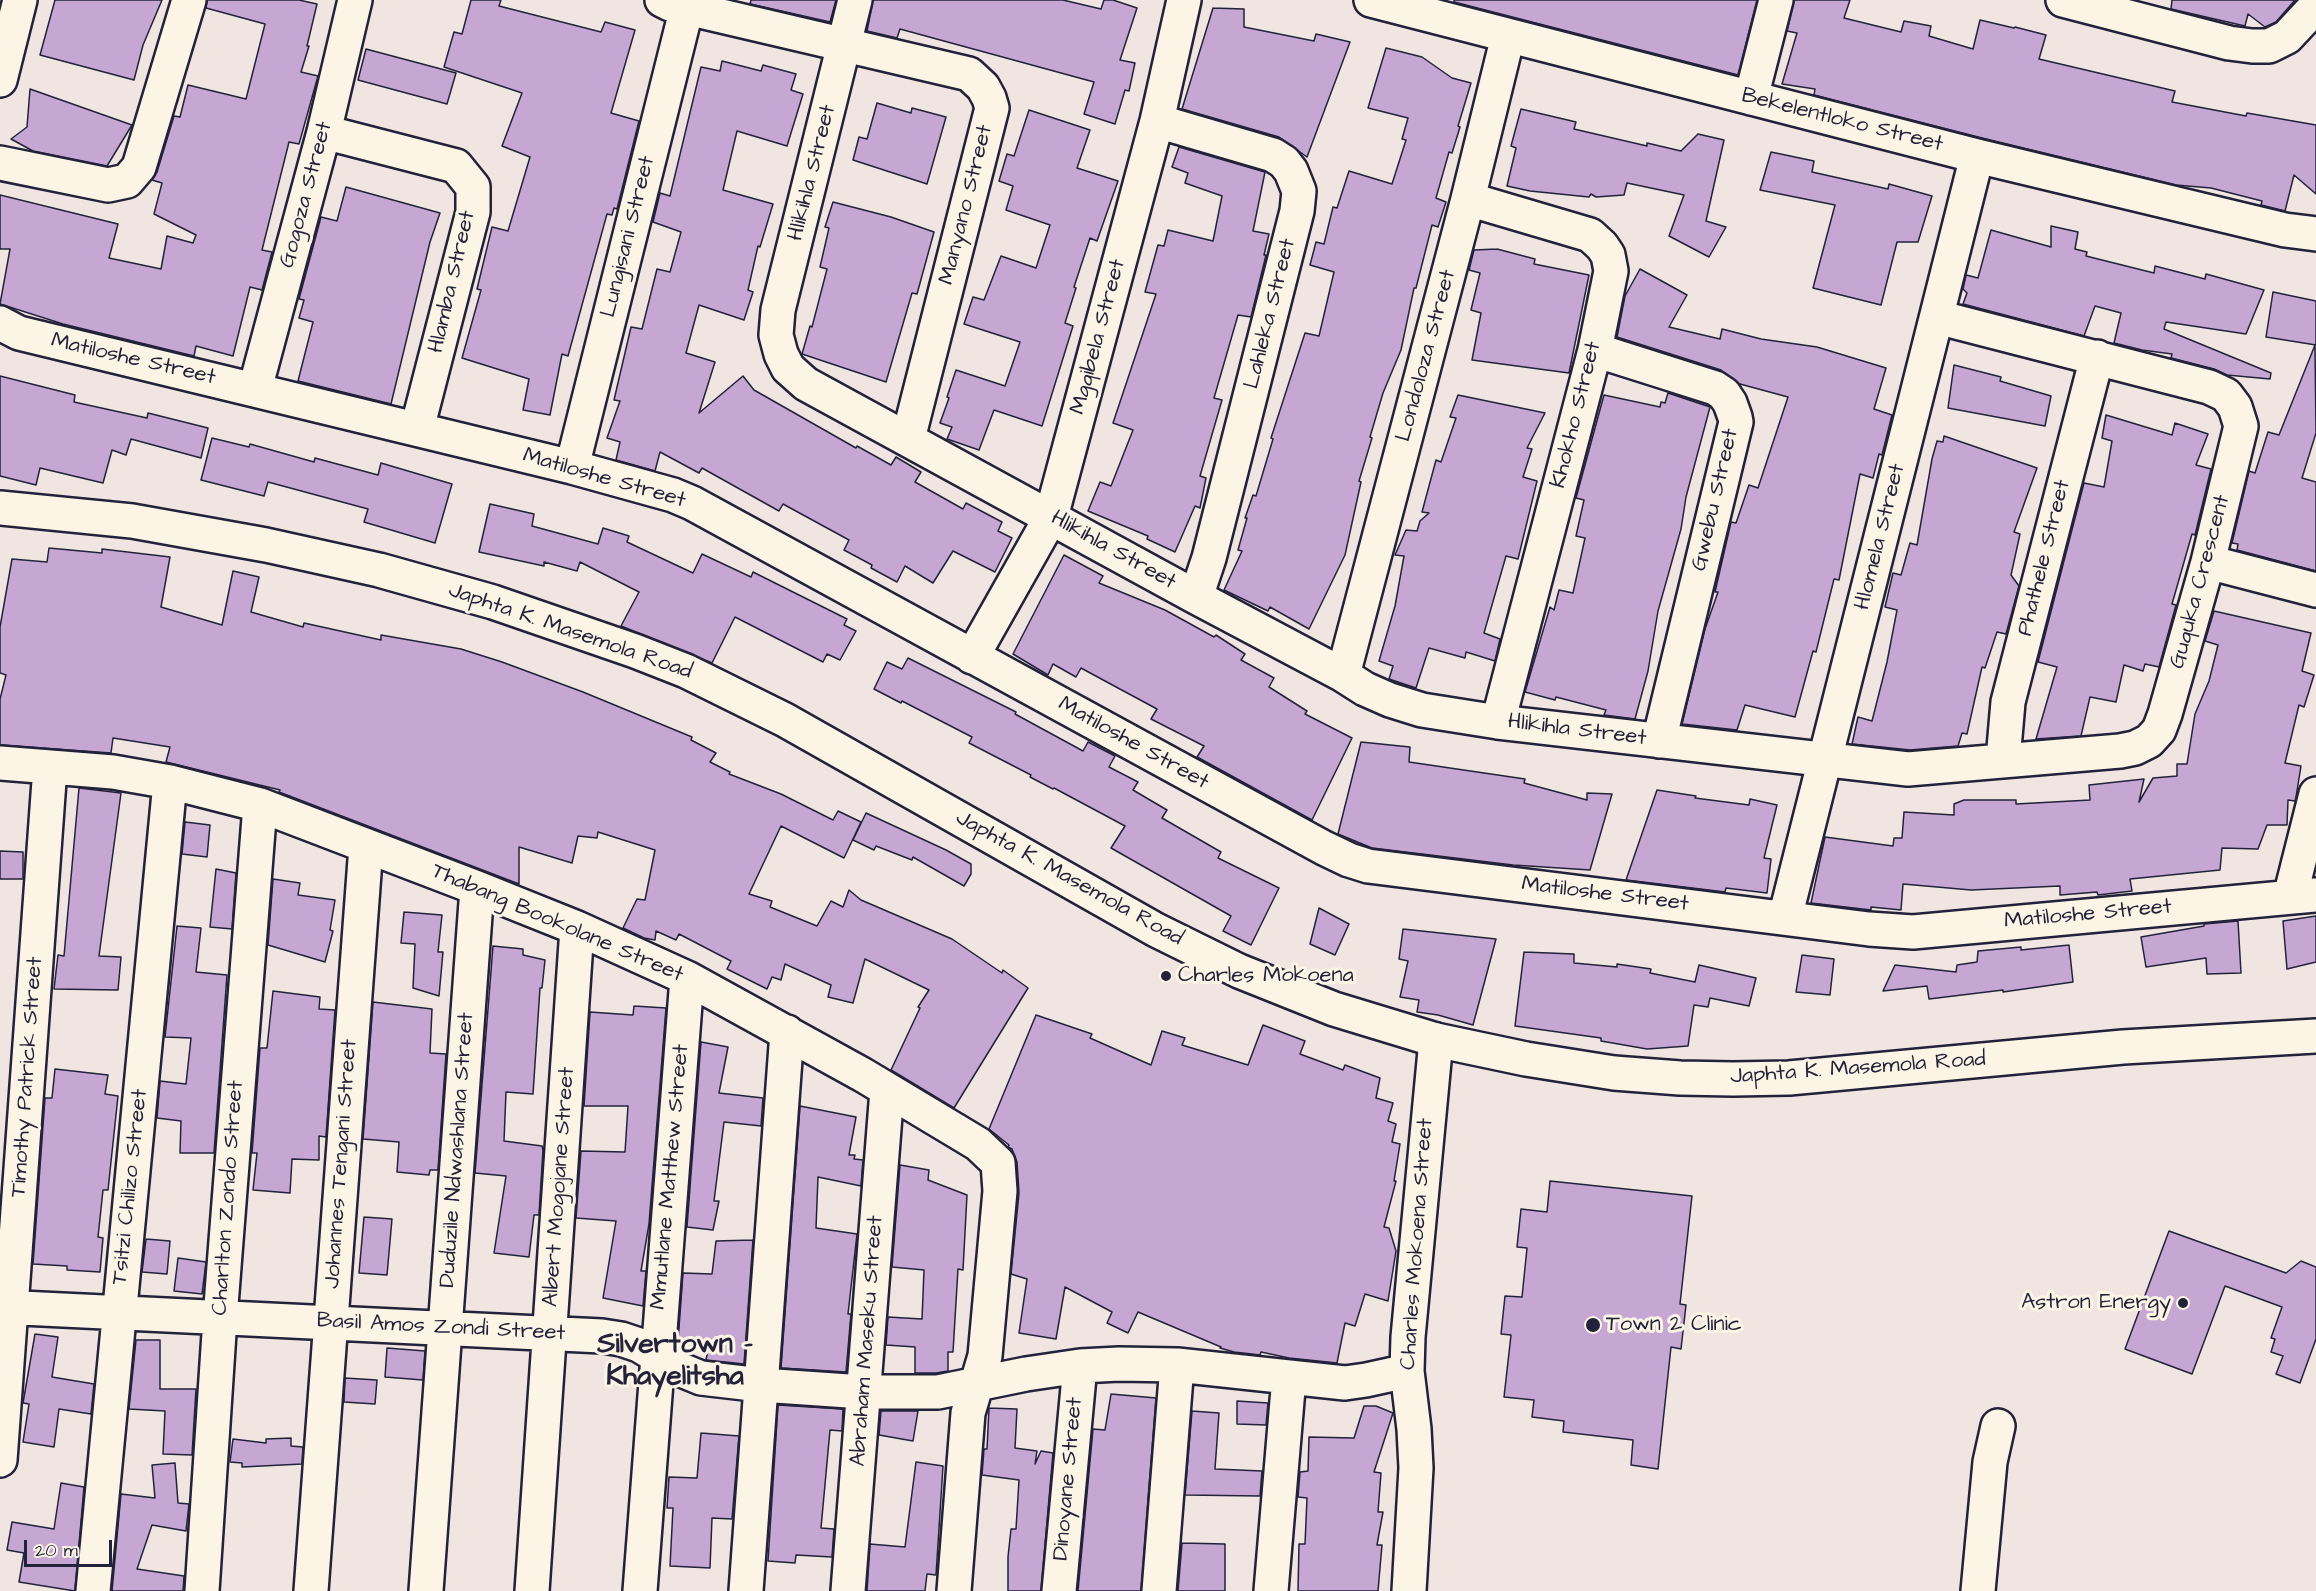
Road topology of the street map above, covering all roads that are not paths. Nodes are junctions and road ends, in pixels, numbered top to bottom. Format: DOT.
graph roads {
  1 [pos="20,0"];
  2 [pos="189,0"];
  3 [pos="355,0"];
  4 [pos="855,0"];
  5 [pos="1184,0"];
  6 [pos="1371,0"];
  7 [pos="1776,0"];
  8 [pos="2063,0"];
  9 [pos="674,3"];
  10 [pos="2316,6"];
  11 [pos="1508,36"];
  12 [pos="845,44"];
  13 [pos="0,80"];
  14 [pos="1751,98"];
  15 [pos="1157,121"];
  16 [pos="324,132"];
  17 [pos="1977,156"];
  18 [pos="0,163"];
  19 [pos="1468,199"];
  20 [pos="2316,234"];
  21 [pos="1937,317"];
  22 [pos="0,323"];
  23 [pos="1595,350"];
  24 [pos="2097,357"];
  25 [pos="255,389"];
  26 [pos="417,429"];
  27 [pos="908,439"];
  28 [pos="572,466"];
  29 [pos="0,508"];
  30 [pos="1051,517"];
  31 [pos="2208,561"];
  32 [pos="2316,590"];
  33 [pos="1196,597"];
  34 [pos="972,657"];
  35 [pos="1343,675"];
  36 [pos="1498,722"];
  37 [pos="1659,741"];
  38 [pos="1825,758"];
  39 [pos="2002,760"];
  40 [pos="0,763"];
  41 [pos="50,767"];
  42 [pos="170,782"];
  43 [pos="2316,794"];
  44 [pos="260,805"];
  45 [pos="366,846"];
  46 [pos="477,888"];
  47 [pos="2303,896"];
  48 [pos="1785,918"];
  49 [pos="577,927"];
  50 [pos="687,978"];
  51 [pos="787,1032"];
  52 [pos="2316,1036"];
  53 [pos="1436,1040"];
  54 [pos="887,1090"];
  55 [pos="6,1307"];
  56 [pos="118,1313"];
  57 [pos="220,1318"];
  58 [pos="330,1323"];
  59 [pos="445,1328"];
  60 [pos="550,1333"];
  61 [pos="656,1356"];
  62 [pos="1177,1365"];
  63 [pos="1080,1366"];
  64 [pos="1407,1371"];
  65 [pos="1289,1377"];
  66 [pos="761,1385"];
  67 [pos="977,1385"];
  68 [pos="864,1392"];
  69 [pos="1998,1426"];
  70 [pos="0,1460"];
  71 [pos="93,1591"];
  72 [pos="202,1591"];
  73 [pos="310,1591"];
  74 [pos="426,1591"];
  75 [pos="532,1591"];
  76 [pos="640,1591"];
  77 [pos="746,1591"];
  78 [pos="848,1591"];
  79 [pos="954,1591"];
  80 [pos="1059,1591"];
  81 [pos="1159,1591"];
  82 [pos="1271,1591"];
  83 [pos="1409,1591"];
  84 [pos="1978,1591"];
  1 -- 13 [label="street"];
  2 -- 18 [label="street"];
  3 -- 16 [label="street, Gogoza Street"];
  4 -- 12 [label="street, Hlikihla Street"];
  5 -- 15 [label="street, Mgqibela Street"];
  6 -- 11 [label="street, Bekelentloko Street"];
  7 -- 14 [label="street"];
  8 -- 10 [label="street"];
  9 -- 12 [label="street, Manyano Street"];
  9 -- 28 [label="street, Lungisani Street"];
  11 -- 14 [label="street, Bekelentloko Street"];
  11 -- 19 [label="street, Londoloza Street"];
  12 -- 27 [label="street, Hlikihla Street"];
  12 -- 27 [label="street, Manyano Street"];
  14 -- 17 [label="street, Bekelentloko Street"];
  15 -- 30 [label="street, Mgqibela Street"];
  15 -- 33 [label="street, Lahleka Street"];
  16 -- 25 [label="street, Gogoza Street"];
  16 -- 26 [label="street, Hlamba Street"];
  17 -- 20 [label="street, Bekelentloko Street"];
  17 -- 21 [label="street, Hlomela Street"];
  19 -- 23 [label="street, Khokho Street"];
  19 -- 35 [label="street, Londoloza Street"];
  21 -- 24 [label="street, Guquka Crescent"];
  21 -- 38 [label="street, Hlomela Street"];
  22 -- 25 [label="street, Matiloshe Street"];
  23 -- 36 [label="street, Khokho Street"];
  23 -- 37 [label="street, Gwebu Street"];
  24 -- 31 [label="street, Guquka Crescent"];
  24 -- 39 [label="street, Phathele Street"];
  25 -- 26 [label="street, Matiloshe Street"];
  26 -- 28 [label="street, Matiloshe Street"];
  27 -- 30 [label="street, Hlikihla Street"];
  28 -- 34 [label="street, Matiloshe Street"];
  29 -- 53 [label="street, Japhta K. Masemola Road"];
  30 -- 33 [label="street, Hlikihla Street"];
  30 -- 34 [label="street, Mgqibela Street"];
  31 -- 32 [label="street"];
  31 -- 39 [label="street, Guquka Crescent"];
  33 -- 35 [label="street, Hlikihla Street"];
  34 -- 48 [label="street, Matiloshe Street"];
  35 -- 36 [label="street, Hlikihla Street"];
  36 -- 37 [label="street, Hlikihla Street"];
  37 -- 38 [label="street, Hlikihla Street"];
  38 -- 39 [label="street, Guquka Crescent"];
  38 -- 48 [label="street, Hlomela Street"];
  40 -- 41 [label="street, Thabang Bookolane Street"];
  41 -- 42 [label="street, Thabang Bookolane Street"];
  41 -- 55 [label="street, Timothy Patrick Street"];
  42 -- 44 [label="street, Thabang Bookolane Street"];
  42 -- 56 [label="street, Tsitzi Chilizo Street"];
  43 -- 47 [label="street"];
  44 -- 45 [label="street, Thabang Bookolane Street"];
  44 -- 57 [label="street, Charlton Zondo Street"];
  45 -- 46 [label="street, Thabang Bookolane Street"];
  45 -- 58 [label="street, Johannes Tengani Street"];
  46 -- 49 [label="street, Thabang Bookolane Street"];
  46 -- 59 [label="street, Duduzile Ndwashlana Street"];
  47 -- 48 [label="street, Matiloshe Street"];
  49 -- 50 [label="street, Thabang Bookolane Street"];
  49 -- 60 [label="street, Albert Mogojane Street"];
  50 -- 51 [label="street, Thabang Bookolane Street"];
  50 -- 61 [label="street, Mmutlane Matthew Street"];
  51 -- 54 [label="street, Thabang Bookolane Street"];
  51 -- 66 [label="street"];
  52 -- 53 [label="street, Japhta K. Masemola Road"];
  53 -- 64 [label="street, Charles Mokoena Street"];
  54 -- 67 [label="street, Thabang Bookolane Street"];
  54 -- 68 [label="street, Abraham Maseku Street"];
  55 -- 56 [label="street, Basil Amos Zondi Street"];
  55 -- 70 [label="street, Timothy Patrick Street"];
  56 -- 57 [label="street, Basil Amos Zondi Street"];
  56 -- 71 [label="street, Tsitzi Chilizo Street"];
  57 -- 58 [label="street, Basil Amos Zondi Street"];
  57 -- 72 [label="street, Charlton Zondo Street"];
  58 -- 59 [label="street, Basil Amos Zondi Street"];
  58 -- 73 [label="street, Johannes Tengani Street"];
  59 -- 60 [label="street, Basil Amos Zondi Street"];
  59 -- 74 [label="street, Duduzile Ndwashlana Street"];
  60 -- 61 [label="street, Basil Amos Zondi Street"];
  60 -- 75 [label="street, Albert Mogojane Street"];
  61 -- 66 [label="street, Basil Amos Zondi Street"];
  61 -- 76 [label="street, Mmutlane Matthew Street"];
  62 -- 63 [label="street, Basil Amos Zondi Street"];
  62 -- 65 [label="street, Basil Amos Zondi Street"];
  62 -- 81 [label="street"];
  63 -- 67 [label="street, Basil Amos Zondi Street"];
  63 -- 80 [label="street, Dinoyane Street"];
  64 -- 65 [label="street, Basil Amos Zondi Street"];
  64 -- 83 [label="street, Charles Mokoena Street"];
  65 -- 82 [label="street"];
  66 -- 68 [label="street, Basil Amos Zondi Street"];
  66 -- 77 [label="street"];
  67 -- 68 [label="street, Basil Amos Zondi Street"];
  67 -- 79 [label="street"];
  68 -- 78 [label="street, Abraham Maseku Street"];
  69 -- 84 [label="street"];
}
